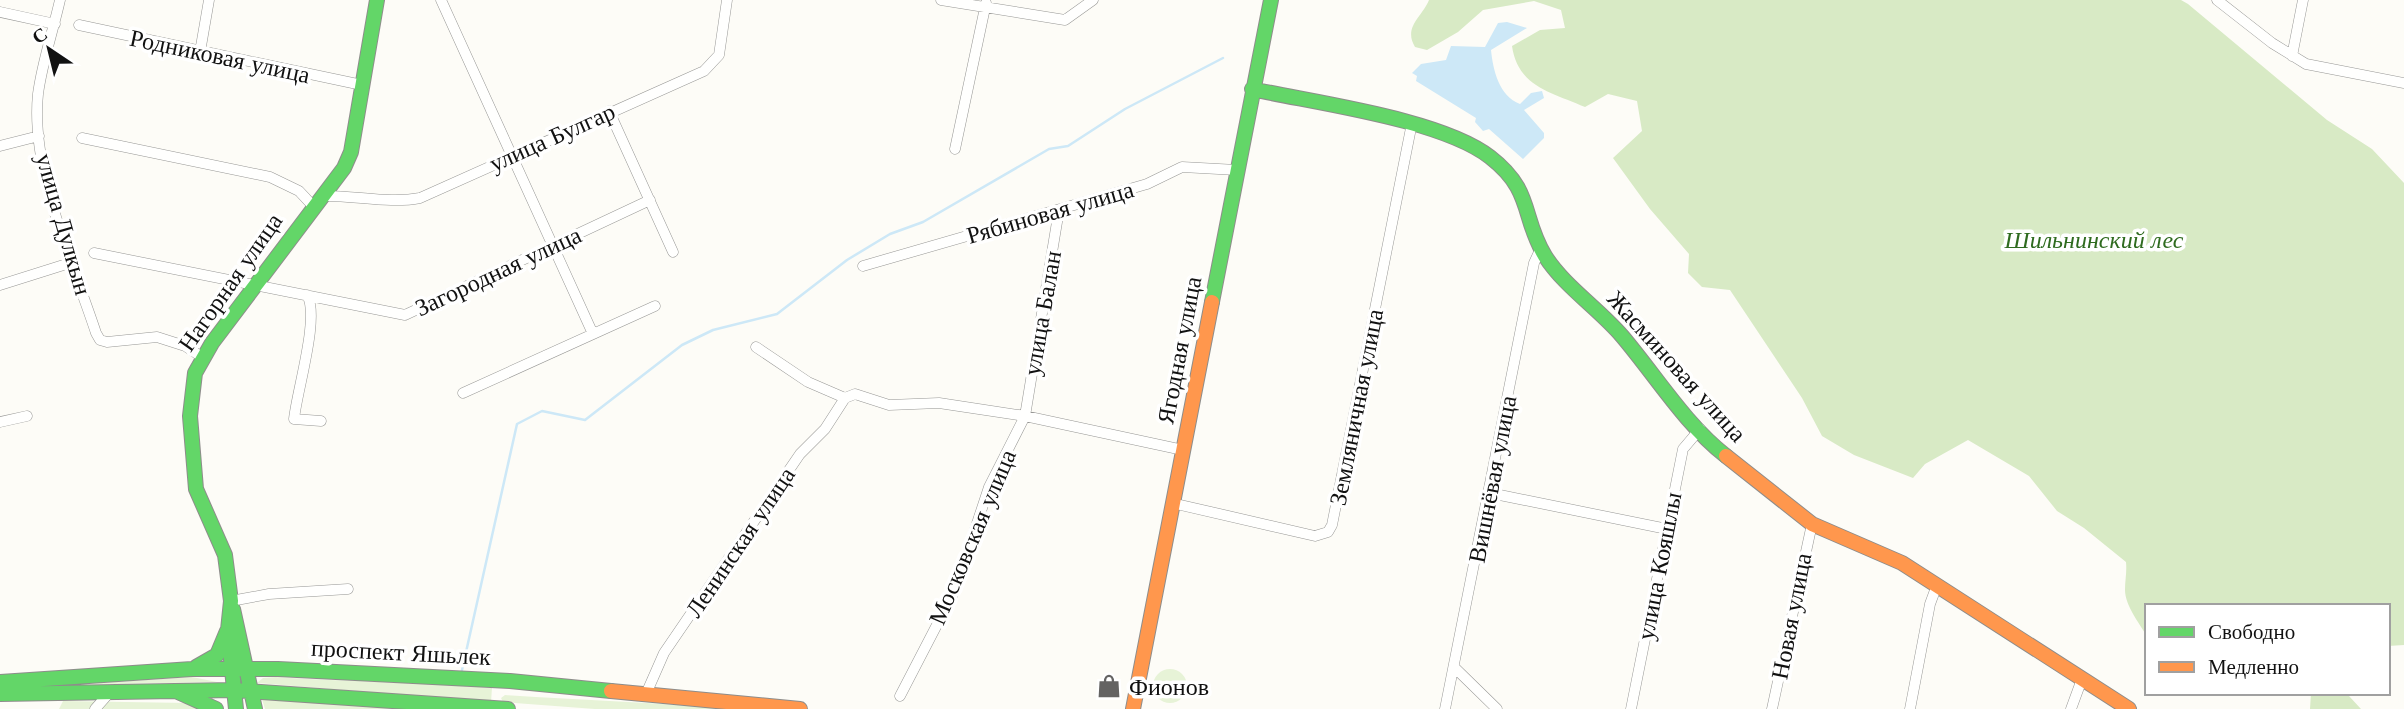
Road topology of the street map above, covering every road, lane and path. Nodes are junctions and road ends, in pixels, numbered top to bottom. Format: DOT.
graph roads {
  1 [pos="60,0"];
  2 [pos="209,0"];
  3 [pos="377,0"];
  4 [pos="441,0"];
  5 [pos="727,0"];
  6 [pos="941,0"];
  7 [pos="1093,0"];
  8 [pos="1271,0"];
  9 [pos="2217,0"];
  10 [pos="2303,0"];
  11 [pos="986,3"];
  12 [pos="0,12"];
  13 [pos="55,24"];
  14 [pos="79,25"];
  15 [pos="200,52"];
  16 [pos="2292,56"];
  17 [pos="2404,83"];
  18 [pos="362,85"];
  19 [pos="1252,89"];
  20 [pos="609,111"];
  21 [pos="1412,123"];
  22 [pos="39,136"];
  23 [pos="82,138"];
  24 [pos="0,146"];
  25 [pos="955,149"];
  26 [pos="513,155"];
  27 [pos="1237,170"];
  28 [pos="650,200"];
  29 [pos="318,201"];
  30 [pos="1059,210"];
  31 [pos="554,245"];
  32 [pos="1540,250"];
  33 [pos="673,251"];
  34 [pos="94,253"];
  35 [pos="73,262"];
  36 [pos="863,266"];
  37 [pos="0,285"];
  38 [pos="257,285"];
  39 [pos="307,295"];
  40 [pos="655,306"];
  41 [pos="593,334"];
  42 [pos="756,347"];
  43 [pos="202,357"];
  44 [pos="463,394"];
  45 [pos="845,398"];
  46 [pos="27,416"];
  47 [pos="1025,416"];
  48 [pos="321,421"];
  49 [pos="0,422"];
  50 [pos="1700,429"];
  51 [pos="1183,450"];
  52 [pos="1490,494"];
  53 [pos="1172,503"];
  54 [pos="1812,524"];
  55 [pos="1667,528"];
  56 [pos="1937,585"];
  57 [pos="348,589"];
  58 [pos="231,601"];
  59 [pos="233,629"];
  60 [pos="1454,667"];
  61 [pos="192,669"];
  62 [pos="232,669"];
  63 [pos="248,669"];
  64 [pos="278,669"];
  65 [pos="2082,679"];
  66 [pos="510,681"];
  67 [pos="0,682"];
  68 [pos="233,690"];
  69 [pos="251,691"];
  70 [pos="110,692"];
  71 [pos="177,692"];
  72 [pos="0,694"];
  73 [pos="646,694"];
  74 [pos="900,696"];
  75 [pos="502,708"];
  76 [pos="95,709"];
  77 [pos="216,709"];
  78 [pos="236,709"];
  79 [pos="255,709"];
  80 [pos="508,709"];
  81 [pos="800,709"];
  82 [pos="1133,709"];
  83 [pos="1445,709"];
  84 [pos="1497,709"];
  85 [pos="1630,709"];
  86 [pos="1772,709"];
  87 [pos="1910,709"];
  88 [pos="2071,709"];
  89 [pos="2129,709"];
  1 -- 13 [label="street, улица Дулкын"];
  2 -- 15 [label="street"];
  3 -- 18 [label="street, Нагорная улица"];
  4 -- 26 [label="street"];
  5 -- 20 [label="street, улица Булгар"];
  6 -- 11 [label="street"];
  7 -- 11 [label="street"];
  8 -- 19 [label="street, Ягодная улица"];
  9 -- 16 [label="street"];
  10 -- 16 [label="street"];
  11 -- 25 [label="street"];
  12 -- 13 [label="street"];
  13 -- 22 [label="street, улица Дулкын"];
  14 -- 15 [label="street, Родниковая улица"];
  15 -- 18 [label="street, Родниковая улица"];
  16 -- 17 [label="street"];
  18 -- 29 [label="street, Нагорная улица"];
  19 -- 21 [label="street, Жасминовая улица"];
  19 -- 27 [label="street, Ягодная улица"];
  20 -- 26 [label="street, улица Булгар"];
  20 -- 28 [label="street"];
  21 -- 32 [label="street, Жасминовая улица"];
  21 -- 53 [label="street, Земляничная улица"];
  22 -- 24 [label="street"];
  22 -- 35 [label="street, улица Дулкын"];
  23 -- 29 [label="street"];
  26 -- 29 [label="street, улица Булгар"];
  26 -- 31 [label="street"];
  27 -- 30 [label="street, Рябиновая улица"];
  27 -- 51 [label="street, Ягодная улица"];
  28 -- 31 [label="street, Загородная улица"];
  28 -- 33 [label="street"];
  29 -- 38 [label="street, Нагорная улица"];
  30 -- 36 [label="street, Рябиновая улица"];
  30 -- 47 [label="street, улица Балан"];
  31 -- 39 [label="street, Загородная улица"];
  31 -- 41 [label="street"];
  32 -- 50 [label="street, Жасминовая улица"];
  32 -- 52 [label="street, Вишнёвая улица"];
  34 -- 38 [label="street, Загородная улица"];
  35 -- 37 [label="street"];
  35 -- 43 [label="street, улица Дулкын"];
  38 -- 39 [label="street, Загородная улица"];
  38 -- 43 [label="street, Нагорная улица"];
  39 -- 48 [label="street"];
  40 -- 41 [label="street"];
  41 -- 44 [label="street"];
  42 -- 45 [label="street"];
  43 -- 58 [label="street, Нагорная улица"];
  45 -- 47 [label="street"];
  45 -- 73 [label="street, Ленинская улица"];
  46 -- 49 [label="street"];
  47 -- 51 [label="street"];
  47 -- 74 [label="street, Московская улица"];
  50 -- 54 [label="street, Жасминовая улица"];
  50 -- 55 [label="street, улица Кояшлы"];
  51 -- 53 [label="street, Ягодная улица"];
  52 -- 55 [label="street"];
  52 -- 60 [label="street, Вишнёвая улица"];
  53 -- 82 [label="street, Ягодная улица"];
  54 -- 56 [label="street, Жасминовая улица"];
  54 -- 86 [label="street, Новая улица"];
  55 -- 85 [label="street, улица Кояшлы"];
  56 -- 65 [label="street, Жасминовая улица"];
  56 -- 87 [label="street"];
  57 -- 58 [label="street"];
  58 -- 59 [label="street, Нагорная улица"];
  59 -- 61 [label="street"];
  59 -- 62 [label="street"];
  59 -- 63 [label="street"];
  59 -- 64 [label="street"];
  60 -- 83 [label="street, Вишнёвая улица"];
  60 -- 84 [label="street"];
  61 -- 62 [label="street, проспект Яшьлек"];
  61 -- 67 [label="street, проспект Яшьлек"];
  62 -- 63 [label="street, проспект Яшьлек"];
  62 -- 68 [label="street"];
  63 -- 64 [label="street, проспект Яшьлек"];
  63 -- 69 [label="street"];
  64 -- 66 [label="street, проспект Яшьлек"];
  65 -- 88 [label="street"];
  65 -- 89 [label="street, Жасминовая улица"];
  66 -- 73 [label="street, проспект Яшьлек"];
  66 -- 75 [label="street"];
  68 -- 69 [label="street, проспект Яшьлек"];
  68 -- 71 [label="street, проспект Яшьлек"];
  68 -- 78 [label="street"];
  69 -- 75 [label="street, проспект Яшьлек"];
  69 -- 79 [label="street"];
  70 -- 71 [label="street, проспект Яшьлек"];
  70 -- 72 [label="street, проспект Яшьлек"];
  70 -- 76 [label="street"];
  71 -- 77 [label="street"];
  73 -- 81 [label="street, проспект Яшьлек"];
  75 -- 80 [label="street, проспект Яшьлек"];
}
